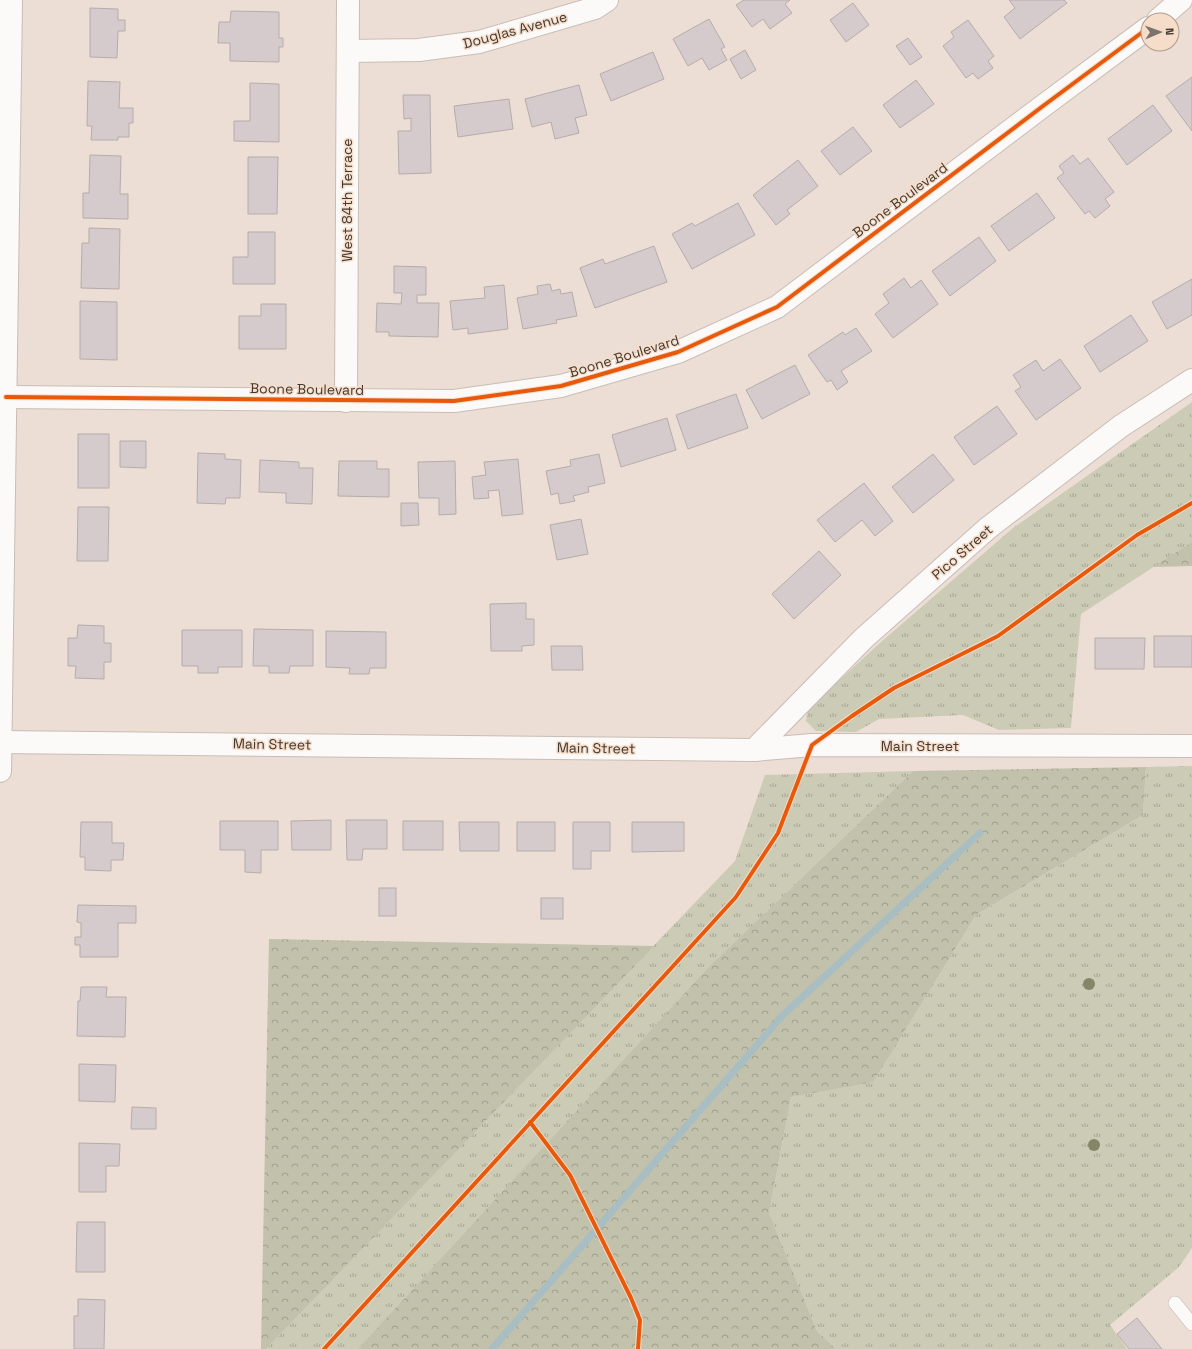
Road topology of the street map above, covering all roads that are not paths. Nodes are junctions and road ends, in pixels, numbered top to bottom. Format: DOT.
graph roads {
  1 [pos="11,0"];
  2 [pos="348,0"];
  3 [pos="607,0"];
  4 [pos="1181,0"];
  5 [pos="1167,12"];
  6 [pos="1140,34"];
  7 [pos="348,52"];
  8 [pos="1192,380"];
  9 [pos="6,397"];
  10 [pos="346,401"];
  11 [pos="0,742"];
  12 [pos="1192,746"];
  13 [pos="754,750"];
  14 [pos="0,771"];
  15 [pos="1175,1303"];
  16 [pos="1192,1324"];
  1 -- 9 [label="street"];
  2 -- 7 [label="street, West 84th Terrace"];
  3 -- 7 [label="street, Douglas Avenue"];
  4 -- 5 [label="street"];
  6 -- 10 [label="street, Boone Boulevard"];
  7 -- 10 [label="street, West 84th Terrace"];
  8 -- 13 [label="street, Pico Street"];
  9 -- 10 [label="street, Boone Boulevard"];
  9 -- 11 [label="street"];
  11 -- 13 [label="street, Main Street"];
  11 -- 14 [label="street"];
  12 -- 13 [label="street, Main Street"];
  15 -- 16 [label="lane"];
}
